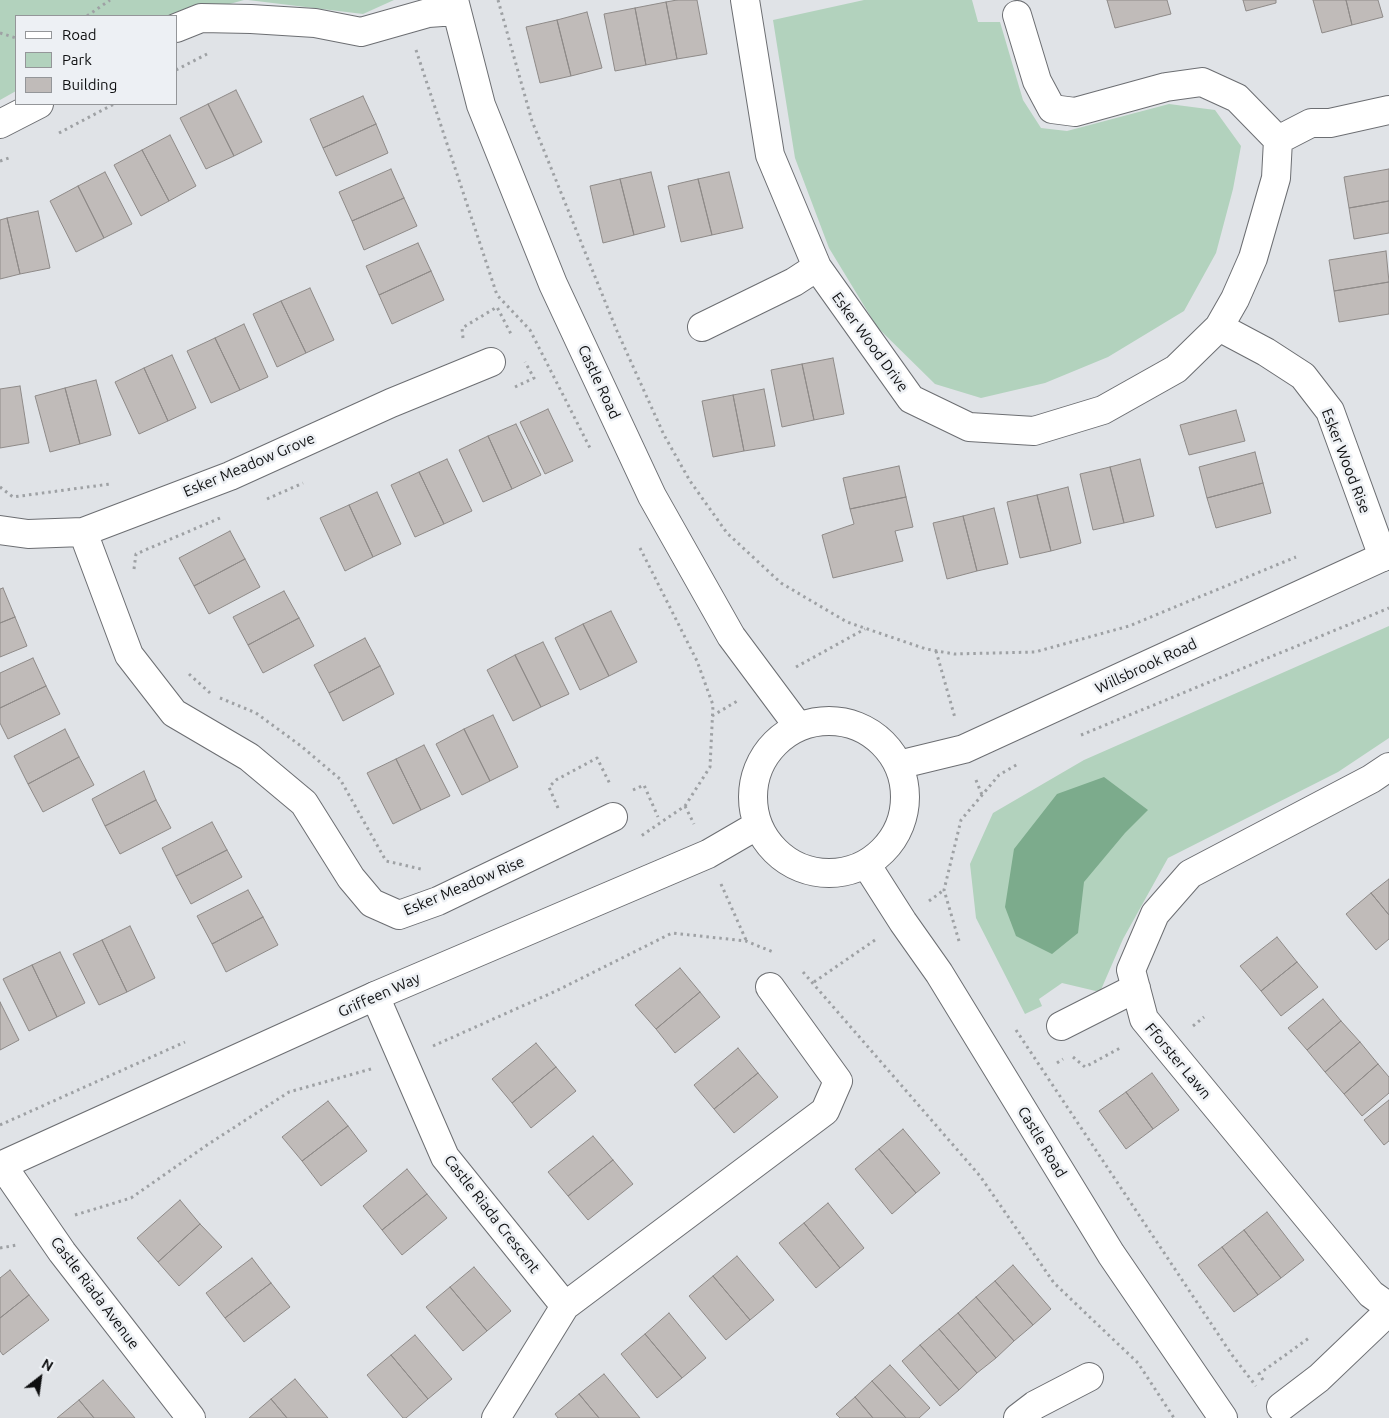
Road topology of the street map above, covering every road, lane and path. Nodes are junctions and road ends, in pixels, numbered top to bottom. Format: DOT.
graph roads {
  1 [pos="110,0"];
  2 [pos="498,0"];
  3 [pos="745,0"];
  4 [pos="455,5"];
  5 [pos="88,15"];
  6 [pos="1017,15"];
  7 [pos="178,27"];
  8 [pos="0,33"];
  9 [pos="15,38"];
  10 [pos="415,46"];
  11 [pos="37,105"];
  12 [pos="1389,110"];
  13 [pos="0,124"];
  14 [pos="1278,140"];
  15 [pos="817,267"];
  16 [pos="702,327"];
  17 [pos="1220,327"];
  18 [pos="513,339"];
  19 [pos="463,340"];
  20 [pos="521,354"];
  21 [pos="491,362"];
  22 [pos="509,389"];
  23 [pos="592,452"];
  24 [pos="310,478"];
  25 [pos="116,483"];
  26 [pos="0,487"];
  27 [pos="259,502"];
  28 [pos="225,516"];
  29 [pos="0,530"];
  30 [pos="83,532"];
  31 [pos="635,539"];
  32 [pos="1303,554"];
  33 [pos="1386,556"];
  34 [pos="134,573"];
  35 [pos="185,671"];
  36 [pos="798,726"];
  37 [pos="898,765"];
  38 [pos="1389,768"];
  39 [pos="611,786"];
  40 [pos="630,791"];
  41 [pos="686,806"];
  42 [pos="552,813"];
  43 [pos="613,817"];
  44 [pos="658,817"];
  45 [pos="758,825"];
  46 [pos="866,864"];
  47 [pos="426,868"];
  48 [pos="781,956"];
  49 [pos="802,971"];
  50 [pos="770,987"];
  51 [pos="1136,988"];
  52 [pos="375,996"];
  53 [pos="1062,1026"];
  54 [pos="1124,1046"];
  55 [pos="402,1060"];
  56 [pos="1057,1063"];
  57 [pos="1,1166"];
  58 [pos="49,1230"];
  59 [pos="0,1248"];
  60 [pos="565,1306"];
  61 [pos="1389,1307"];
  62 [pos="1389,1311"];
  63 [pos="1315,1334"];
  64 [pos="1090,1377"];
  65 [pos="1281,1407"];
  66 [pos="191,1418"];
  67 [pos="496,1418"];
  68 [pos="1018,1418"];
  69 [pos="1174,1418"];
  70 [pos="1223,1418"];
  1 -- 5 [label="path"];
  2 -- 32 [label="path"];
  3 -- 15 [label="street, Esker Wood Drive"];
  4 -- 7 [label="street"];
  4 -- 36 [label="street, Castle Road"];
  6 -- 14 [label="street"];
  8 -- 9 [label="path"];
  10 -- 23 [label="path"];
  11 -- 13 [label="street"];
  12 -- 14 [label="street"];
  14 -- 17 [label="street, Esker Wood Drive"];
  15 -- 16 [label="street"];
  15 -- 17 [label="street, Esker Wood Drive"];
  17 -- 33 [label="street, Esker Wood Rise"];
  18 -- 19 [label="path"];
  20 -- 22 [label="path"];
  21 -- 30 [label="street, Esker Meadow Grove"];
  24 -- 27 [label="path"];
  25 -- 26 [label="path"];
  28 -- 34 [label="path"];
  29 -- 30 [label="street, Esker Meadow Grove"];
  30 -- 43 [label="street, Esker Meadow Rise"];
  31 -- 41 [label="path"];
  33 -- 37 [label="street, Willsbrook Road"];
  35 -- 47 [label="path"];
  36 -- 37 [label="street"];
  36 -- 45 [label="street"];
  37 -- 46 [label="street"];
  38 -- 51 [label="street, Fforster Lawn"];
  39 -- 42 [label="path"];
  40 -- 44 [label="path"];
  45 -- 46 [label="street"];
  45 -- 52 [label="street, Griffeen Way"];
  46 -- 70 [label="street, Castle Road"];
  48 -- 55 [label="path"];
  49 -- 69 [label="path"];
  50 -- 60 [label="street"];
  51 -- 53 [label="street"];
  51 -- 61 [label="street, Fforster Lawn"];
  52 -- 55 [label="street, Castle Riada Crescent"];
  52 -- 57 [label="street, Griffeen Way"];
  54 -- 56 [label="path"];
  55 -- 58 [label="path"];
  55 -- 60 [label="street, Castle Riada Crescent"];
  57 -- 58 [label="street, Castle Riada Avenue"];
  58 -- 59 [label="path"];
  58 -- 66 [label="street, Castle Riada Avenue"];
  60 -- 67 [label="street"];
  62 -- 65 [label="street"];
  63 -- 65 [label="path"];
  64 -- 68 [label="street"];
}
